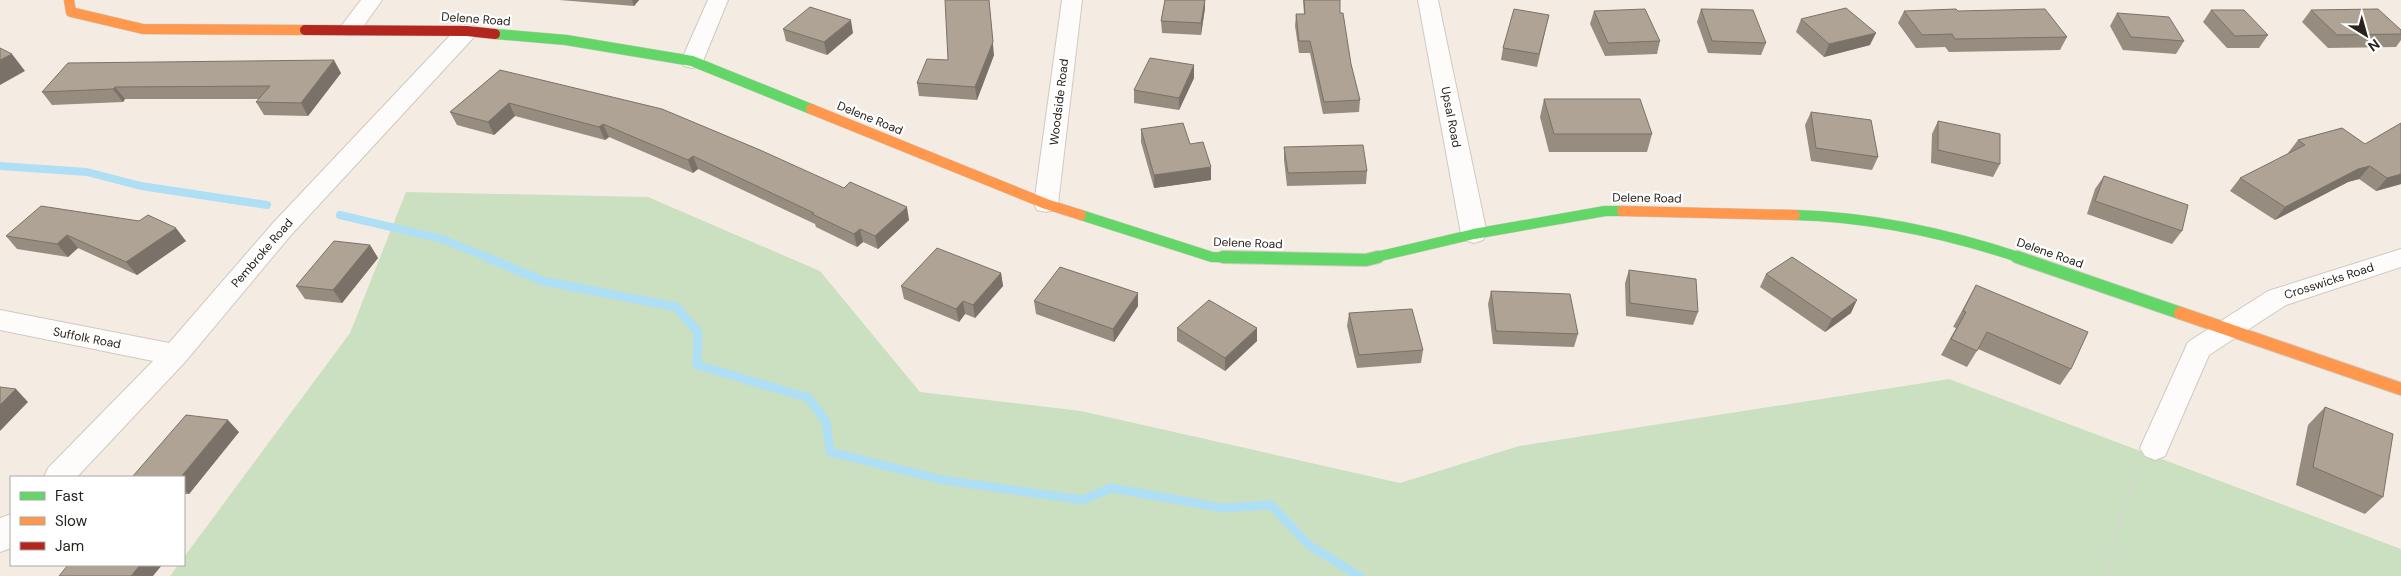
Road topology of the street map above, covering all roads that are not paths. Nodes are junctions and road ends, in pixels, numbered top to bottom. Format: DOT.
graph roads {
  1 [pos="69,0"];
  2 [pos="372,0"];
  3 [pos="718,0"];
  4 [pos="1072,0"];
  5 [pos="1428,0"];
  6 [pos="350,29"];
  7 [pos="468,31"];
  8 [pos="692,61"];
  9 [pos="1046,204"];
  10 [pos="1474,234"];
  11 [pos="2401,258"];
  12 [pos="0,320"];
  13 [pos="2228,329"];
  14 [pos="175,355"];
  15 [pos="2401,389"];
  16 [pos="2155,448"];
  17 [pos="60,476"];
  18 [pos="10,529"];
  19 [pos="0,539"];
  1 -- 6 [label="street, Delene Road"];
  2 -- 6 [label="street"];
  3 -- 8 [label="street"];
  4 -- 9 [label="street, Woodside Road"];
  5 -- 10 [label="street, Upsal Road"];
  6 -- 7 [label="street, Delene Road"];
  7 -- 8 [label="street, Delene Road"];
  7 -- 14 [label="street, Pembroke Road"];
  8 -- 9 [label="street, Delene Road"];
  9 -- 10 [label="street, Delene Road"];
  10 -- 13 [label="street, Delene Road"];
  11 -- 13 [label="street, Crosswicks Road"];
  12 -- 14 [label="street, Suffolk Road"];
  13 -- 15 [label="street, Delene Road"];
  13 -- 16 [label="street, Crosswicks Road"];
  14 -- 17 [label="street, Pembroke Road"];
  18 -- 19 [label="street"];
}
